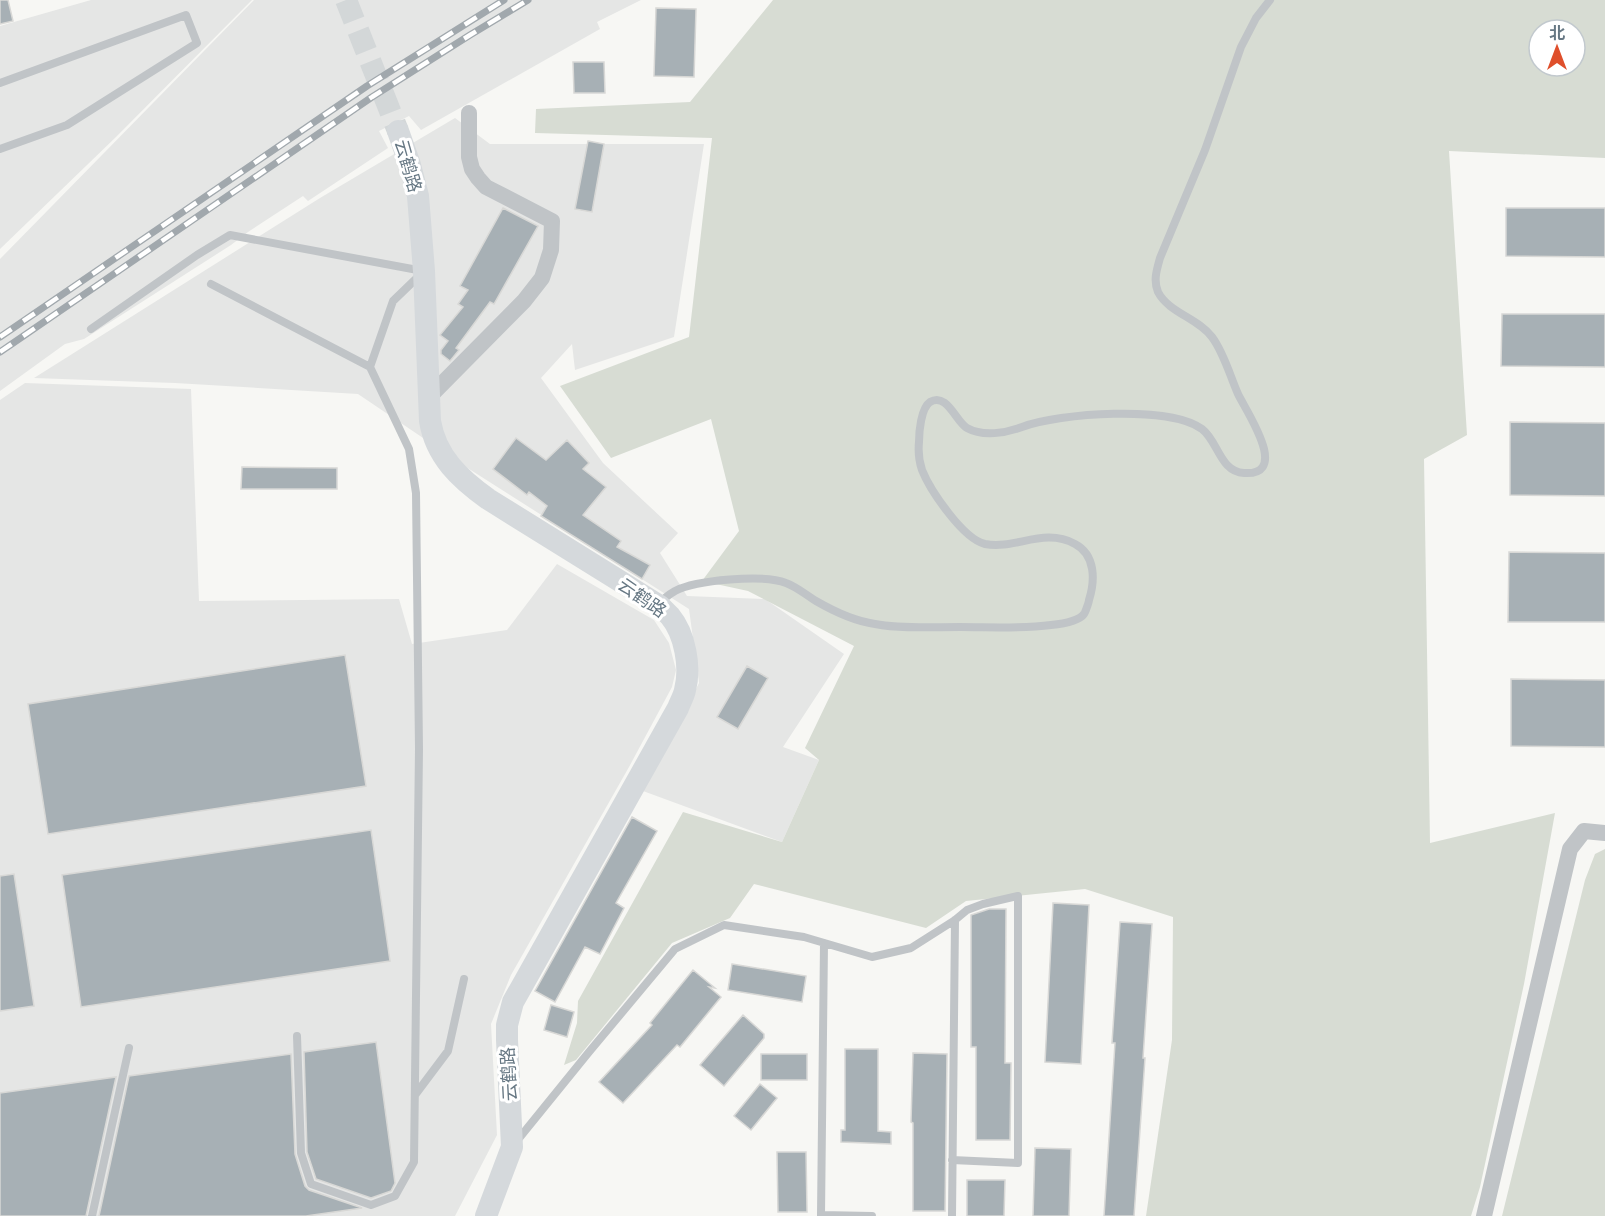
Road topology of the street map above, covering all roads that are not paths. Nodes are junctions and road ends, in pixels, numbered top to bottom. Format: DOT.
graph roads {
  1 [pos="1270,0"];
  2 [pos="0,83"];
  3 [pos="469,113"];
  4 [pos="398,131"];
  5 [pos="0,149"];
  6 [pos="424,271"];
  7 [pos="211,284"];
  8 [pos="91,329"];
  9 [pos="370,368"];
  10 [pos="429,397"];
  11 [pos="658,605"];
  12 [pos="1605,833"];
  13 [pos="955,920"];
  14 [pos="824,943"];
  15 [pos="464,979"];
  16 [pos="297,1036"];
  17 [pos="129,1048"];
  18 [pos="414,1096"];
  19 [pos="512,1147"];
  20 [pos="952,1160"];
  21 [pos="92,1216"];
  22 [pos="486,1216"];
  23 [pos="872,1216"];
  24 [pos="952,1216"];
  25 [pos="1484,1216"];
  1 -- 11 [label="lane"];
  2 -- 5 [label="lane"];
  3 -- 10 [label="street"];
  4 -- 6 [label="street, 云鹤路"];
  6 -- 8 [label="lane"];
  6 -- 9 [label="lane"];
  6 -- 10 [label="street, 云鹤路"];
  7 -- 9 [label="lane"];
  9 -- 18 [label="lane"];
  10 -- 11 [label="street, 云鹤路"];
  11 -- 19 [label="street, 云鹤路"];
  12 -- 25 [label="street"];
  13 -- 14 [label="lane"];
  13 -- 20 [label="lane"];
  13 -- 20 [label="lane"];
  14 -- 19 [label="lane"];
  14 -- 23 [label="lane"];
  15 -- 18 [label="lane"];
  16 -- 18 [label="lane"];
  17 -- 21 [label="lane"];
  19 -- 22 [label="street"];
  20 -- 24 [label="lane"];
}
